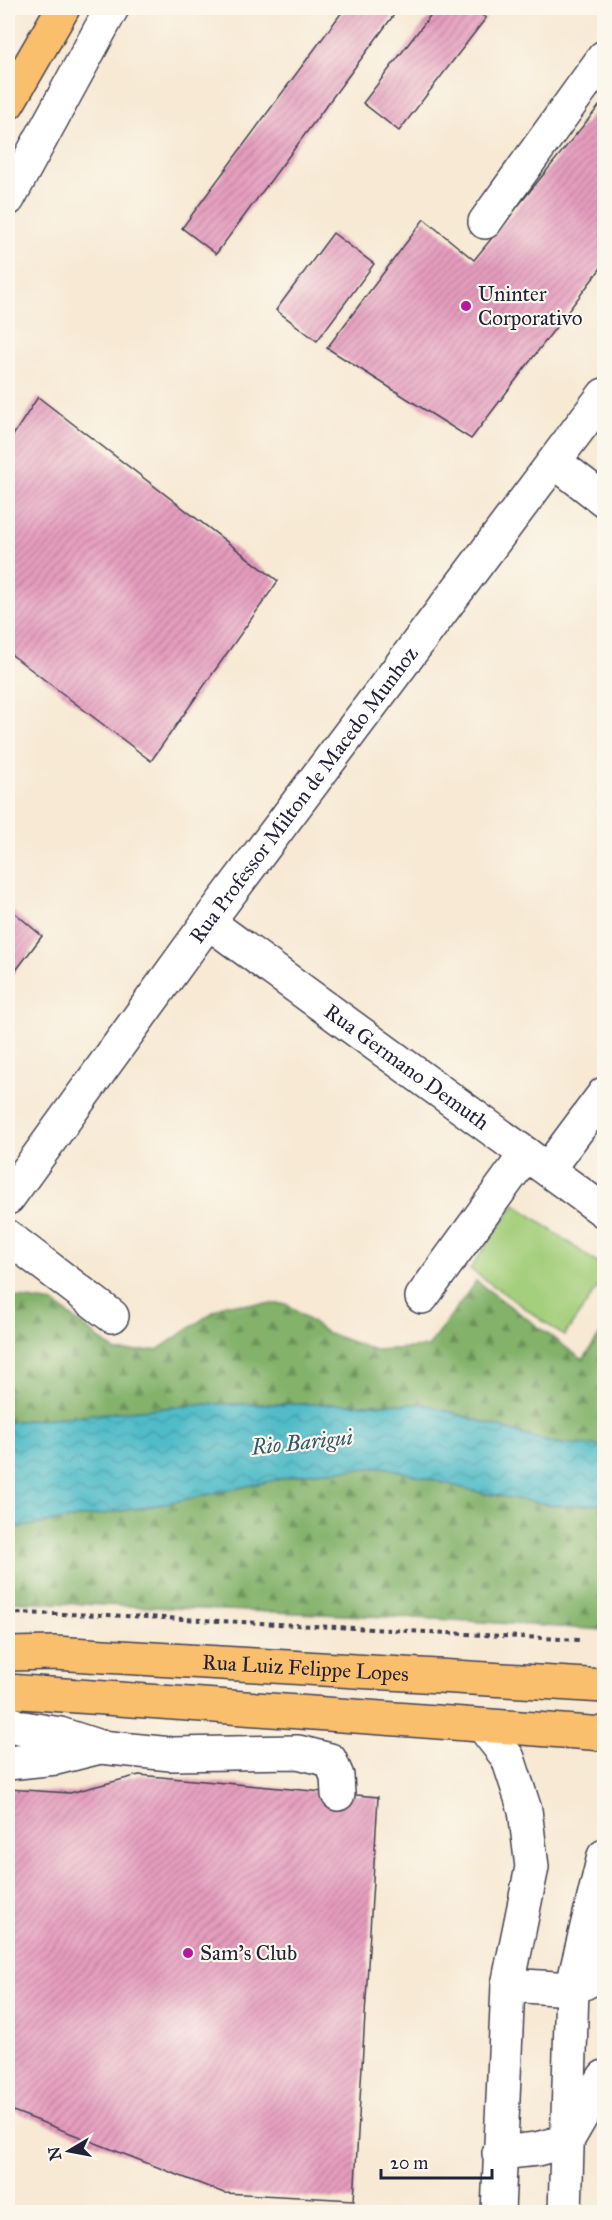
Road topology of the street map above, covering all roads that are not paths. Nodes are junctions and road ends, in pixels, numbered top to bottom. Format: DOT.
graph roads {
  1 [pos="63,8"];
  2 [pos="112,8"];
  3 [pos="604,57"];
  4 [pos="8,103"];
  5 [pos="8,199"];
  6 [pos="485,222"];
  7 [pos="604,395"];
  8 [pos="555,462"];
  9 [pos="604,500"];
  10 [pos="208,922"];
  11 [pos="604,1094"];
  12 [pos="537,1162"];
  13 [pos="8,1198"];
  14 [pos="604,1211"];
  15 [pos="8,1237"];
  16 [pos="422,1297"];
  17 [pos="112,1316"];
  18 [pos="8,1654"];
  19 [pos="604,1686"];
  20 [pos="8,1691"];
  21 [pos="300,1713"];
  22 [pos="8,1722"];
  23 [pos="483,1726"];
  24 [pos="604,1734"];
  25 [pos="100,1747"];
  26 [pos="250,1751"];
  27 [pos="8,1763"];
  28 [pos="338,1794"];
  29 [pos="604,1856"];
  30 [pos="600,1889"];
  31 [pos="604,1972"];
  32 [pos="508,1985"];
  33 [pos="572,1989"];
  34 [pos="604,2077"];
  35 [pos="567,2141"];
  36 [pos="499,2153"];
  37 [pos="498,2212"];
  38 [pos="565,2212"];
  1 -- 4 [label="main road"];
  2 -- 5 [label="street"];
  3 -- 6 [label="street"];
  7 -- 8 [label="street, Rua Professor Milton de Macedo Munhoz"];
  8 -- 9 [label="street"];
  8 -- 10 [label="street, Rua Professor Milton de Macedo Munhoz"];
  10 -- 12 [label="street, Rua Germano Demuth"];
  10 -- 13 [label="street, Rua Professor Milton de Macedo Munhoz"];
  11 -- 12 [label="street"];
  12 -- 14 [label="street, Rua Germano Demuth"];
  12 -- 16 [label="street"];
  15 -- 17 [label="street"];
  18 -- 19 [label="main road, Rua Luiz Felippe Lopes"];
  20 -- 21 [label="main road"];
  21 -- 23 [label="main road"];
  21 -- 26 [label="street"];
  22 -- 25 [label="street"];
  23 -- 24 [label="main road"];
  23 -- 32 [label="street"];
  25 -- 26 [label="street"];
  25 -- 27 [label="street"];
  26 -- 28 [label="street"];
  29 -- 30 [label="street"];
  30 -- 33 [label="street"];
  31 -- 33 [label="street"];
  32 -- 33 [label="street"];
  32 -- 36 [label="street"];
  33 -- 35 [label="street"];
  34 -- 35 [label="street"];
  35 -- 36 [label="street"];
  35 -- 38 [label="street"];
  36 -- 37 [label="street"];
}
